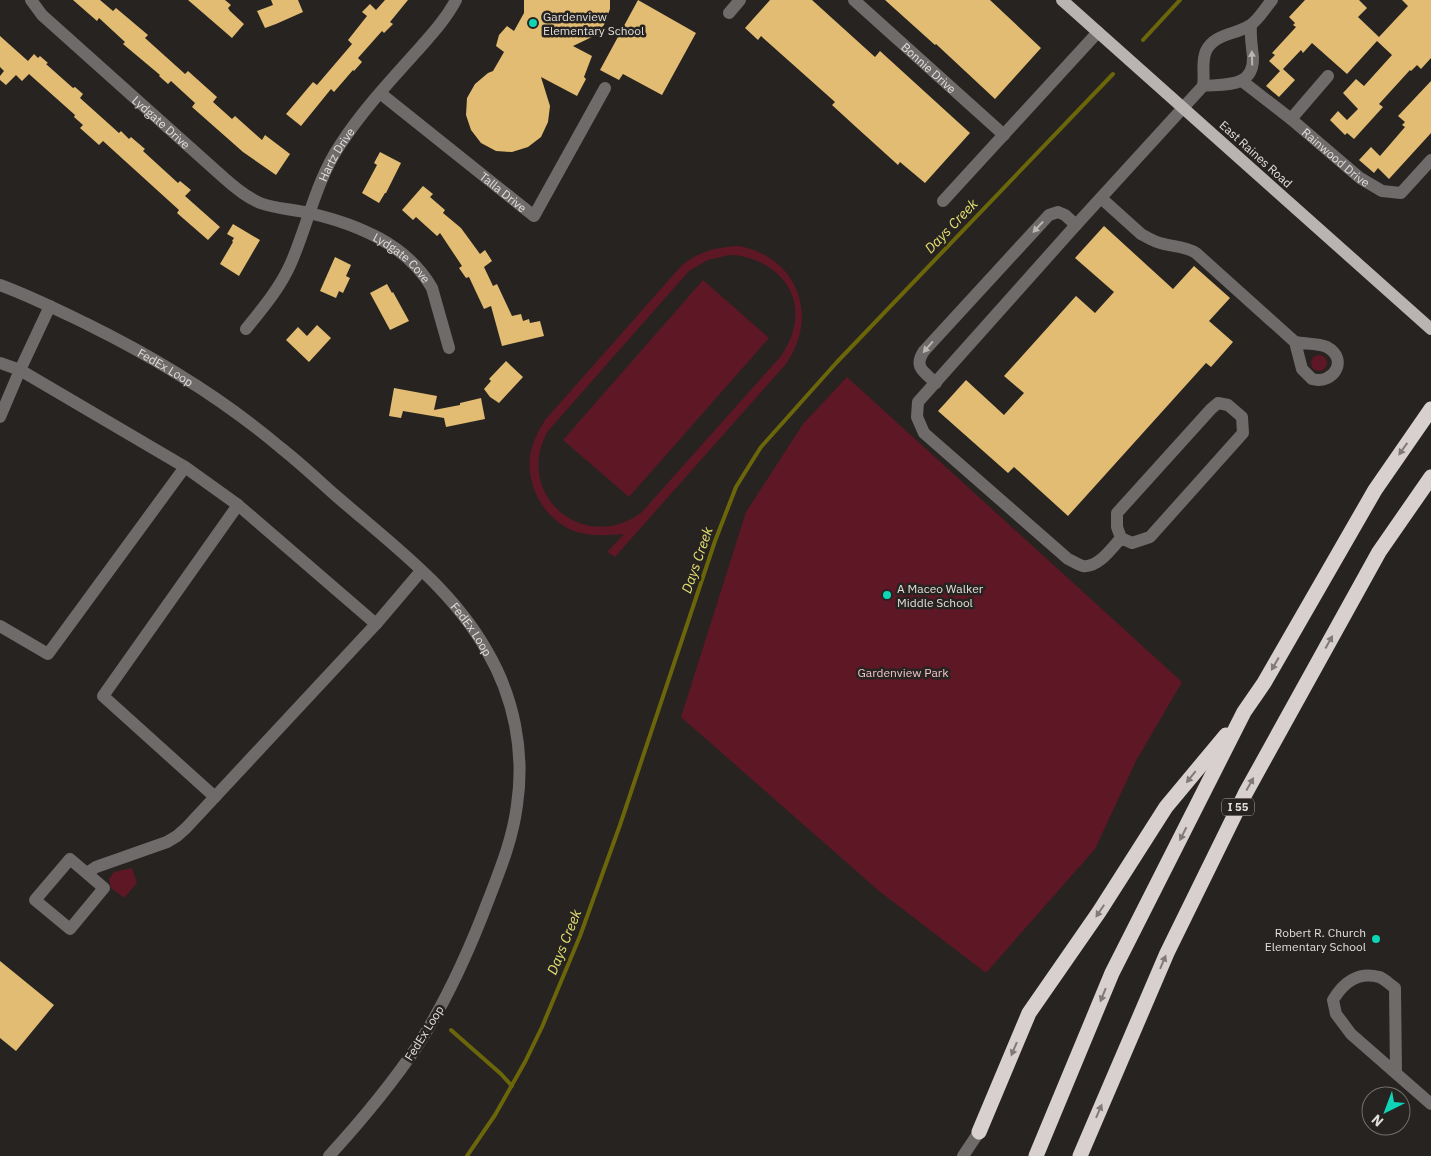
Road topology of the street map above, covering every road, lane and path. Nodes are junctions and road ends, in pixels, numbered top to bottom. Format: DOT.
graph roads {
  1 [pos="31,0"];
  2 [pos="456,0"];
  3 [pos="740,0"];
  4 [pos="854,0"];
  5 [pos="1062,0"];
  6 [pos="1272,0"];
  7 [pos="729,12"];
  8 [pos="1251,26"];
  9 [pos="1098,32"];
  10 [pos="1328,76"];
  11 [pos="1242,81"];
  12 [pos="1203,86"];
  13 [pos="605,88"];
  14 [pos="380,94"];
  15 [pos="1183,108"];
  16 [pos="1291,119"];
  17 [pos="1004,135"];
  18 [pos="1431,160"];
  19 [pos="1101,198"];
  20 [pos="943,201"];
  21 [pos="309,213"];
  22 [pos="1076,225"];
  23 [pos="0,285"];
  24 [pos="50,306"];
  25 [pos="1428,326"];
  26 [pos="246,328"];
  27 [pos="1295,342"];
  28 [pos="449,348"];
  29 [pos="0,363"];
  30 [pos="20,370"];
  31 [pos="936,383"];
  32 [pos="1431,409"];
  33 [pos="0,417"];
  34 [pos="185,467"];
  35 [pos="1431,477"];
  36 [pos="238,505"];
  37 [pos="1121,538"];
  38 [pos="421,571"];
  39 [pos="376,624"];
  40 [pos="0,626"];
  41 [pos="1244,712"];
  42 [pos="215,797"];
  43 [pos="87,873"];
  44 [pos="1396,1073"];
  45 [pos="1431,1104"];
  46 [pos="979,1132"];
  47 [pos="329,1156"];
  48 [pos="963,1156"];
  49 [pos="1036,1156"];
  50 [pos="1080,1156"];
  1 -- 21 [label="street, Lydgate Drive"];
  2 -- 14 [label="street, Hartz Drive"];
  3 -- 7 [label="street"];
  4 -- 17 [label="street, Bonnie Drive"];
  5 -- 9 [label="main road, East Raines Road"];
  6 -- 8 [label="street"];
  11 -- 8 [label="street, one-way"];
  8 -- 12 [label="street"];
  9 -- 15 [label="main road, East Raines Road"];
  9 -- 17 [label="street"];
  10 -- 16 [label="street"];
  11 -- 12 [label="street"];
  11 -- 16 [label="street, Rainwood Drive"];
  12 -- 15 [label="street"];
  13 -- 14 [label="street, Talla Drive"];
  14 -- 21 [label="street, Hartz Drive"];
  15 -- 19 [label="street"];
  15 -- 25 [label="main road, East Raines Road"];
  16 -- 18 [label="street, Rainwood Drive"];
  17 -- 20 [label="street"];
  19 -- 22 [label="street"];
  19 -- 27 [label="street"];
  21 -- 26 [label="street, Hartz Drive"];
  21 -- 28 [label="street, Lydgate Cove"];
  22 -- 31 [label="street"];
  22 -- 31 [label="street, one-way"];
  23 -- 24 [label="street, FedEx Loop"];
  24 -- 30 [label="street"];
  24 -- 38 [label="street, FedEx Loop"];
  29 -- 30 [label="street"];
  30 -- 33 [label="street"];
  30 -- 34 [label="street"];
  31 -- 37 [label="street"];
  32 -- 41 [label="highway, one-way"];
  34 -- 36 [label="street"];
  34 -- 40 [label="street"];
  50 -- 35 [label="highway, I 55, one-way"];
  36 -- 39 [label="street"];
  36 -- 42 [label="street"];
  37 -- 37 [label="street"];
  38 -- 39 [label="street"];
  38 -- 47 [label="street, FedEx Loop"];
  39 -- 42 [label="street"];
  41 -- 46 [label="highway, one-way"];
  41 -- 49 [label="highway, one-way"];
  42 -- 43 [label="street"];
  43 -- 43 [label="street"];
  44 -- 44 [label="street"];
  44 -- 45 [label="street"];
  46 -- 48 [label="street"];
}
